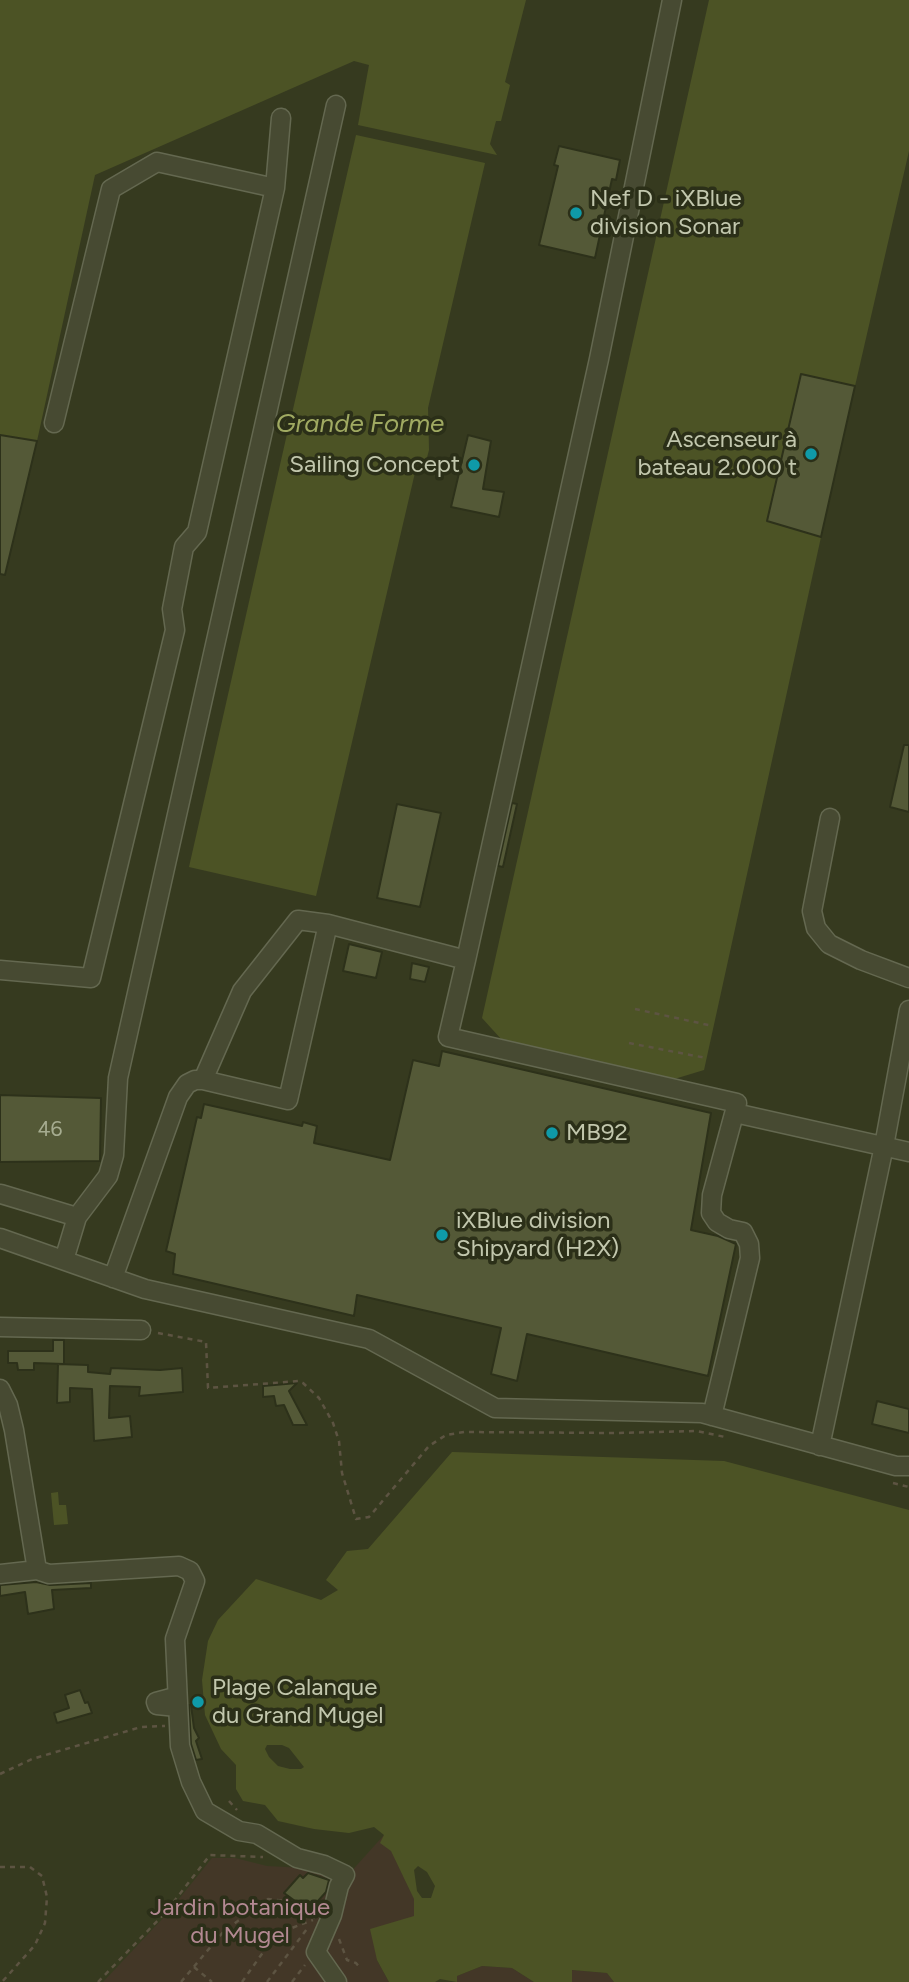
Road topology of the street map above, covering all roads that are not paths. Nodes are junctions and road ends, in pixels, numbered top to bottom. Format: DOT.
graph roads {
  1 [pos="672,0"];
  2 [pos="336,105"];
  3 [pos="281,118"];
  4 [pos="275,188"];
  5 [pos="54,423"];
  6 [pos="830,818"];
  7 [pos="328,924"];
  8 [pos="467,960"];
  9 [pos="0,970"];
  10 [pos="909,978"];
  11 [pos="909,1010"];
  12 [pos="204,1080"];
  13 [pos="735,1113"];
  14 [pos="884,1146"];
  15 [pos="909,1152"];
  16 [pos="2,1194"];
  17 [pos="77,1217"];
  18 [pos="0,1238"];
  19 [pos="64,1260"];
  20 [pos="113,1278"];
  21 [pos="0,1327"];
  22 [pos="141,1330"];
  23 [pos="0,1389"];
  24 [pos="712,1416"];
  25 [pos="820,1446"];
  26 [pos="909,1466"];
  27 [pos="37,1570"];
  28 [pos="0,1574"];
  29 [pos="337,1982"];
  1 -- 8 [label="street"];
  2 -- 17 [label="street"];
  3 -- 4 [label="street"];
  4 -- 5 [label="street"];
  4 -- 9 [label="street"];
  6 -- 10 [label="street"];
  7 -- 8 [label="street"];
  7 -- 12 [label="street"];
  7 -- 12 [label="street"];
  8 -- 13 [label="street"];
  11 -- 14 [label="street"];
  12 -- 20 [label="street"];
  13 -- 14 [label="street"];
  13 -- 24 [label="street"];
  14 -- 15 [label="street"];
  14 -- 25 [label="street"];
  16 -- 17 [label="street"];
  17 -- 19 [label="street"];
  18 -- 19 [label="street"];
  19 -- 20 [label="street"];
  20 -- 24 [label="street"];
  21 -- 22 [label="street"];
  23 -- 27 [label="street"];
  24 -- 25 [label="street"];
  25 -- 26 [label="street"];
  27 -- 28 [label="street"];
  27 -- 29 [label="street"];
}
